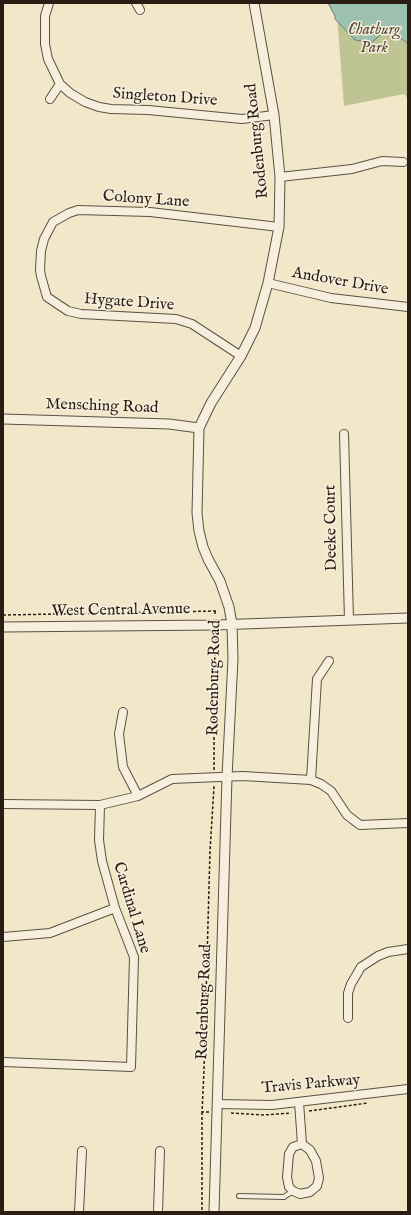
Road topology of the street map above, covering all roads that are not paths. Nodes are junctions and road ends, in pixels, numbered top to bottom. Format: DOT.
graph roads {
  1 [pos="49,3"];
  2 [pos="254,3"];
  3 [pos="60,84"];
  4 [pos="50,99"];
  5 [pos="274,115"];
  6 [pos="403,162"];
  7 [pos="280,177"];
  8 [pos="279,227"];
  9 [pos="41,260"];
  10 [pos="268,283"];
  11 [pos="408,307"];
  12 [pos="241,356"];
  13 [pos="3,418"];
  14 [pos="199,428"];
  15 [pos="344,434"];
  16 [pos="408,618"];
  17 [pos="348,620"];
  18 [pos="232,624"];
  19 [pos="3,627"];
  20 [pos="329,661"];
  21 [pos="123,712"];
  22 [pos="227,777"];
  23 [pos="312,780"];
  24 [pos="138,796"];
  25 [pos="3,804"];
  26 [pos="100,806"];
  27 [pos="408,823"];
  28 [pos="115,908"];
  29 [pos="3,936"];
  30 [pos="408,949"];
  31 [pos="348,1018"];
  32 [pos="3,1062"];
  33 [pos="408,1089"];
  34 [pos="299,1102"];
  35 [pos="217,1108"];
  36 [pos="302,1144"];
  37 [pos="160,1151"];
  38 [pos="82,1152"];
  39 [pos="293,1191"];
  40 [pos="239,1196"];
  41 [pos="79,1212"];
  42 [pos="158,1212"];
  43 [pos="214,1212"];
  1 -- 3 [label="street"];
  2 -- 5 [label="street, Rodenburg Road"];
  3 -- 4 [label="street"];
  3 -- 5 [label="street, Singleton Drive"];
  5 -- 7 [label="street, Rodenburg Road"];
  6 -- 7 [label="street"];
  7 -- 8 [label="street, Rodenburg Road"];
  8 -- 9 [label="street, Colony Lane"];
  8 -- 10 [label="street, Rodenburg Road"];
  9 -- 12 [label="street, Hygate Drive"];
  10 -- 11 [label="street, Andover Drive"];
  10 -- 12 [label="street, Rodenburg Road"];
  12 -- 14 [label="street, Rodenburg Road"];
  13 -- 14 [label="street, Mensching Road"];
  14 -- 18 [label="street, Rodenburg Road"];
  15 -- 17 [label="street, Deeke Court"];
  16 -- 17 [label="street, West Central Avenue"];
  17 -- 18 [label="street, West Central Avenue"];
  18 -- 19 [label="street, West Central Avenue"];
  18 -- 22 [label="street, Rodenburg Road"];
  20 -- 23 [label="street"];
  21 -- 24 [label="street"];
  22 -- 23 [label="street"];
  22 -- 24 [label="street"];
  22 -- 35 [label="street, Rodenburg Road"];
  23 -- 27 [label="street"];
  24 -- 26 [label="street"];
  25 -- 26 [label="street"];
  26 -- 28 [label="street, Cardinal Lane"];
  28 -- 29 [label="street"];
  28 -- 32 [label="street, Cardinal Lane"];
  30 -- 31 [label="street"];
  33 -- 34 [label="street, Travis Parkway"];
  34 -- 35 [label="street, Travis Parkway"];
  34 -- 36 [label="street"];
  35 -- 43 [label="street, Rodenburg Road"];
  36 -- 39 [label="street"];
  36 -- 39 [label="street"];
  37 -- 42 [label="street"];
  38 -- 41 [label="street"];
  39 -- 40 [label="lane"];
}
